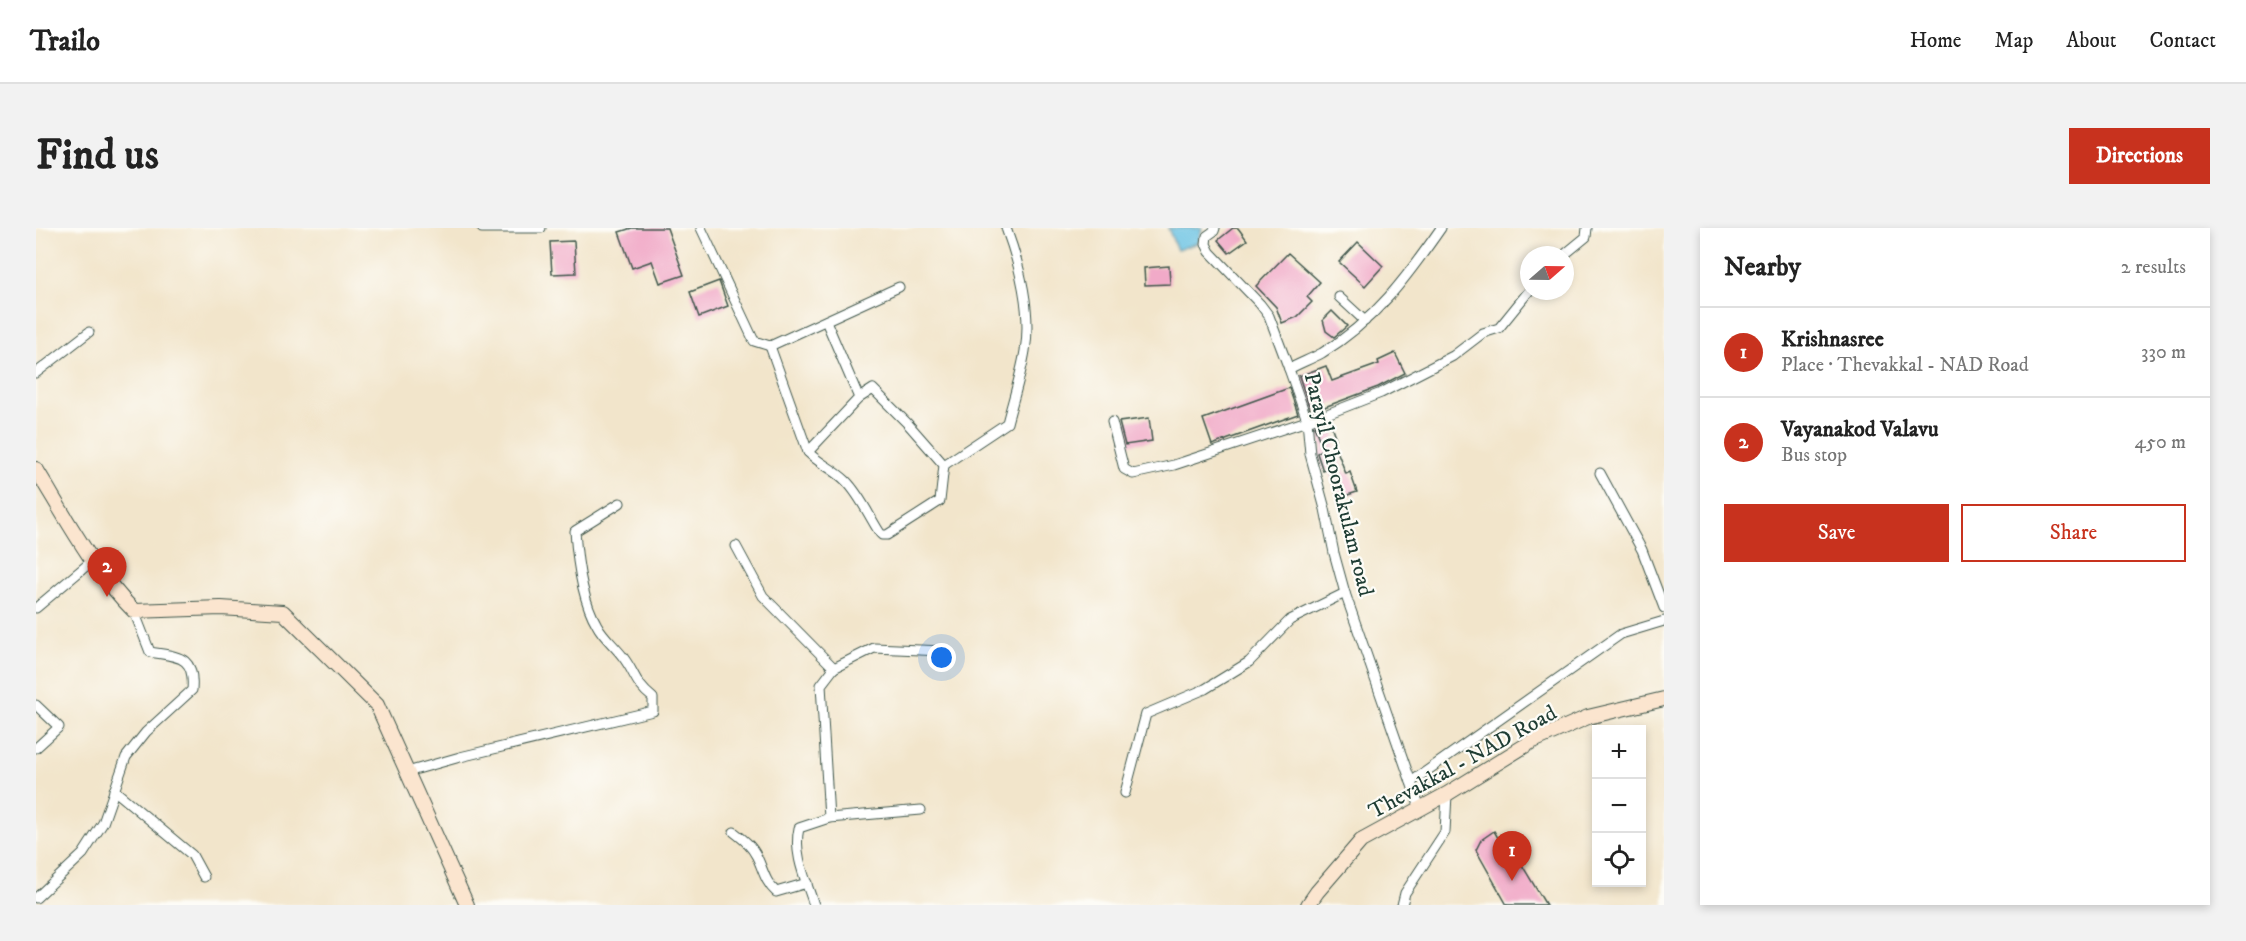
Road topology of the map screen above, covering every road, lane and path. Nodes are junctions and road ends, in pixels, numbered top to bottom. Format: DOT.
graph roads {
  1 [pos="482,228"];
  2 [pos="541,228"];
  3 [pos="701,228"];
  4 [pos="1006,228"];
  5 [pos="1215,228"];
  6 [pos="1441,228"];
  7 [pos="1587,228"];
  8 [pos="1574,247"];
  9 [pos="899,287"];
  10 [pos="1339,297"];
  11 [pos="1522,300"];
  12 [pos="826,321"];
  13 [pos="1365,321"];
  14 [pos="89,332"];
  15 [pos="770,345"];
  16 [pos="1288,369"];
  17 [pos="36,373"];
  18 [pos="859,398"];
  19 [pos="1307,420"];
  20 [pos="1112,422"];
  21 [pos="808,452"];
  22 [pos="944,465"];
  23 [pos="36,469"];
  24 [pos="1600,473"];
  25 [pos="620,503"];
  26 [pos="736,546"];
  27 [pos="92,561"];
  28 [pos="1345,593"];
  29 [pos="36,608"];
  30 [pos="1664,608"];
  31 [pos="134,611"];
  32 [pos="1664,621"];
  33 [pos="943,651"];
  34 [pos="834,668"];
  35 [pos="1664,699"];
  36 [pos="36,705"];
  37 [pos="36,748"];
  38 [pos="407,772"];
  39 [pos="1411,782"];
  40 [pos="114,790"];
  41 [pos="1125,793"];
  42 [pos="1447,794"];
  43 [pos="1420,808"];
  44 [pos="921,810"];
  45 [pos="829,818"];
  46 [pos="734,832"];
  47 [pos="204,878"];
  48 [pos="807,883"];
  49 [pos="36,898"];
  50 [pos="466,905"];
  51 [pos="814,905"];
  52 [pos="1308,905"];
  53 [pos="1402,905"];
  1 -- 2 [label="street"];
  3 -- 15 [label="street"];
  4 -- 22 [label="street"];
  5 -- 16 [label="street, Parayil Choorakulam road"];
  6 -- 13 [label="street, Parayil Choorakulam road"];
  7 -- 8 [label="street"];
  9 -- 12 [label="street"];
  10 -- 13 [label="street"];
  11 -- 19 [label="street"];
  12 -- 15 [label="street"];
  12 -- 18 [label="street"];
  13 -- 16 [label="street, Parayil Choorakulam road"];
  14 -- 17 [label="street"];
  15 -- 21 [label="street"];
  16 -- 19 [label="street, Parayil Choorakulam road"];
  18 -- 21 [label="street"];
  18 -- 22 [label="street"];
  19 -- 20 [label="street"];
  19 -- 28 [label="street, Parayil Choorakulam road"];
  21 -- 22 [label="street"];
  23 -- 27 [label="main road"];
  24 -- 30 [label="street"];
  25 -- 38 [label="street"];
  26 -- 34 [label="street"];
  27 -- 29 [label="street"];
  27 -- 31 [label="main road"];
  28 -- 39 [label="street, Parayil Choorakulam road"];
  28 -- 41 [label="street"];
  31 -- 38 [label="main road"];
  31 -- 40 [label="street"];
  32 -- 39 [label="street"];
  33 -- 34 [label="street"];
  34 -- 45 [label="street"];
  35 -- 42 [label="main road, Thevakkal - NAD Road"];
  36 -- 37 [label="street"];
  38 -- 50 [label="main road"];
  39 -- 43 [label="street, Parayil Choorakulam road"];
  40 -- 47 [label="street"];
  40 -- 49 [label="street"];
  42 -- 43 [label="main road, Thevakkal - NAD Road"];
  42 -- 53 [label="street"];
  43 -- 52 [label="main road, Thevakkal - NAD Road"];
  44 -- 45 [label="street"];
  45 -- 48 [label="street"];
  46 -- 48 [label="street"];
  48 -- 51 [label="street"];
}
